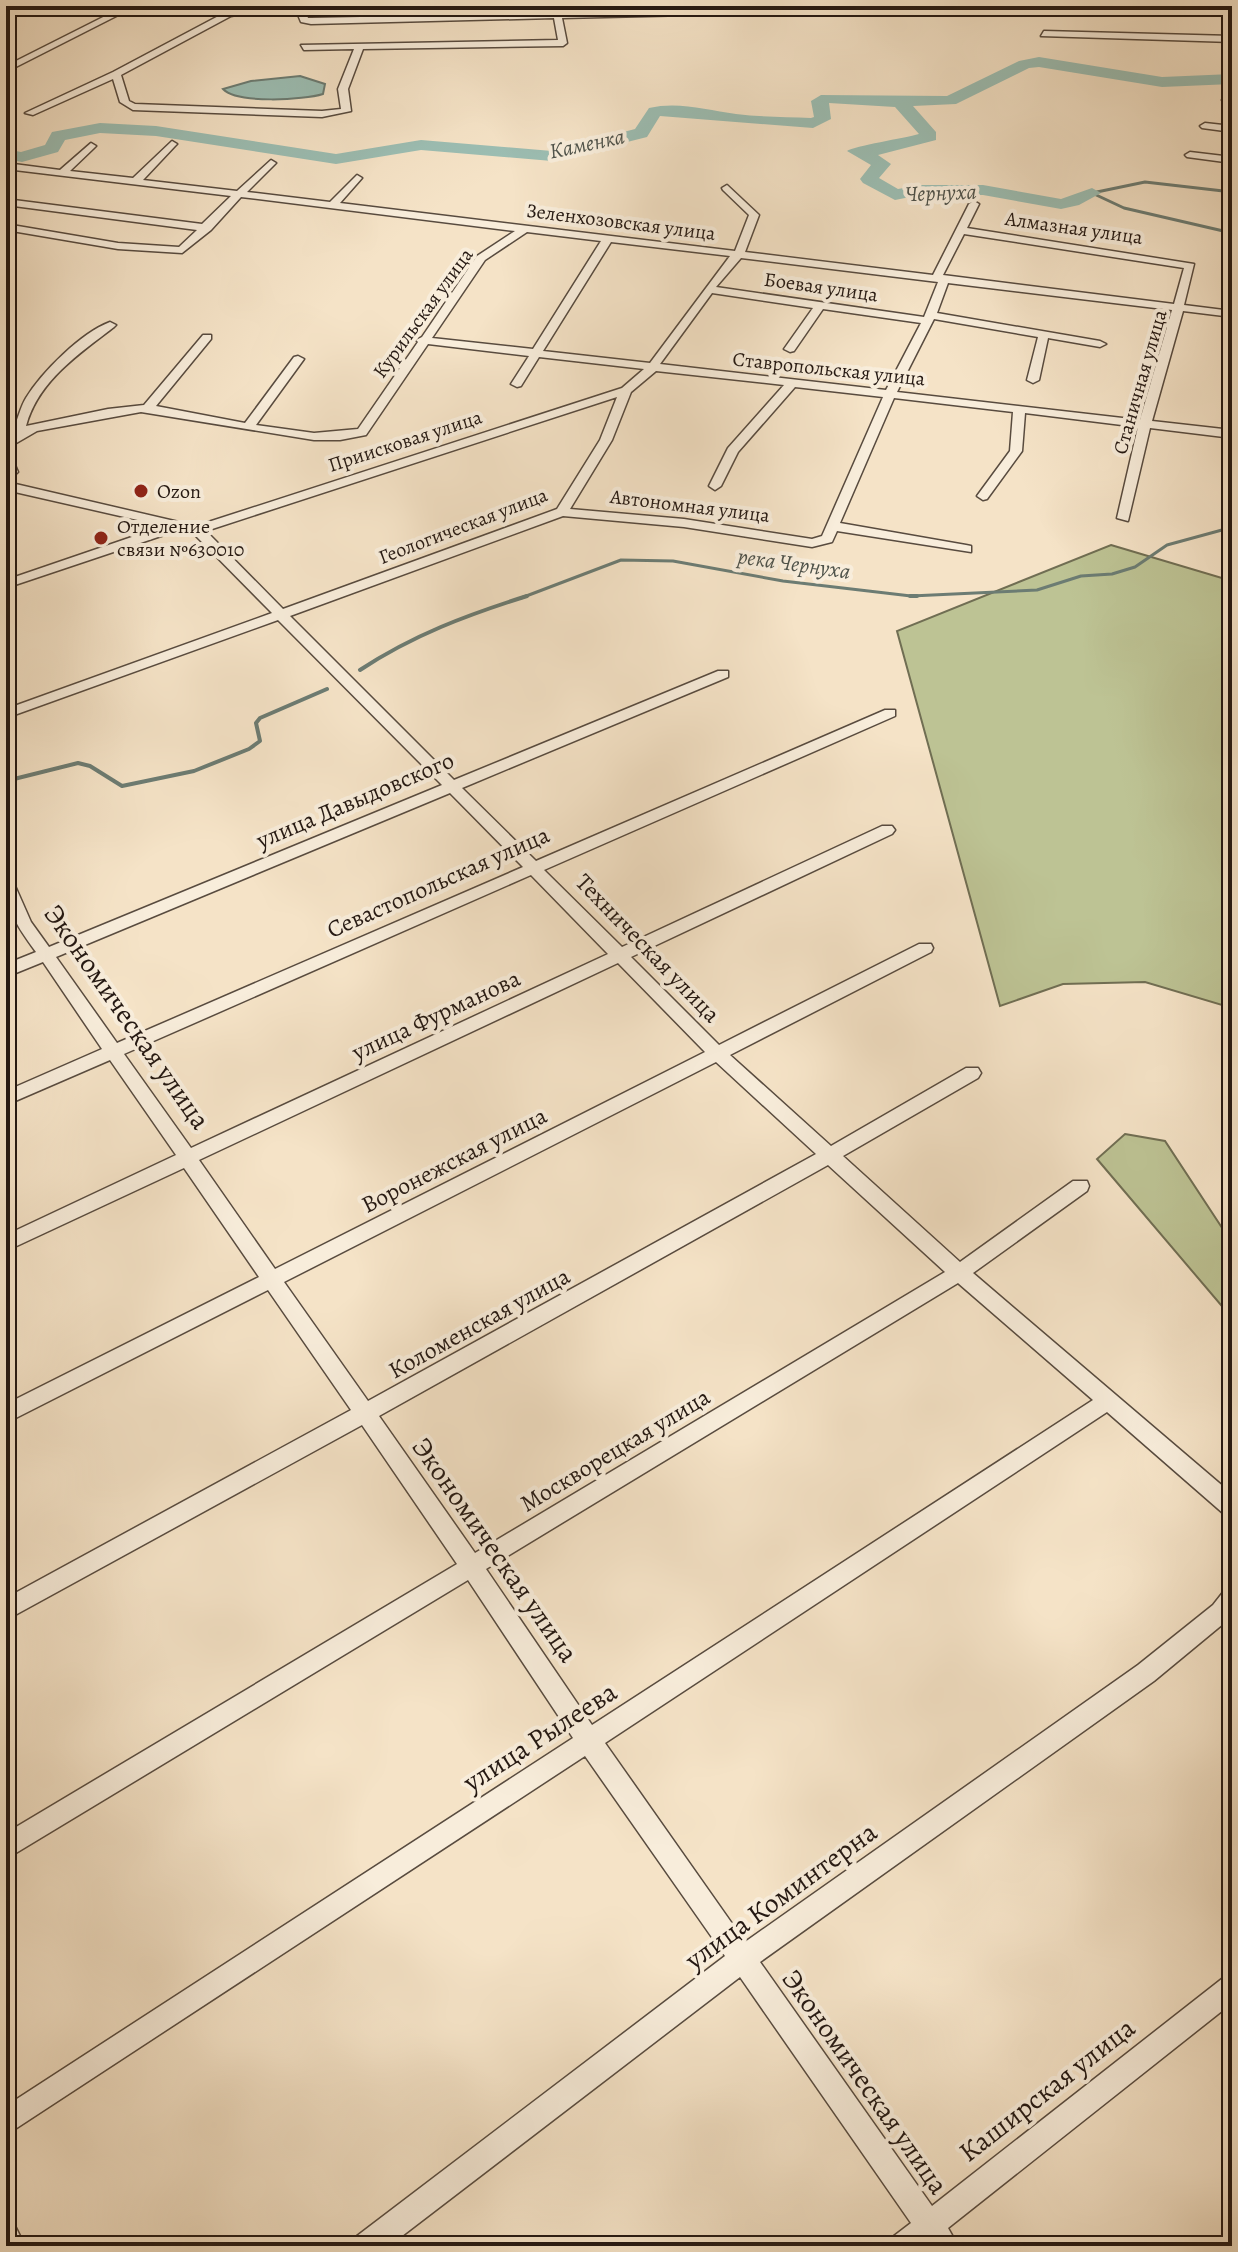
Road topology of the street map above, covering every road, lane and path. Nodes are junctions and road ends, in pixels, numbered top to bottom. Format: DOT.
graph roads {
  1 [pos="132,6"];
  2 [pos="279,6"];
  3 [pos="291,6"];
  4 [pos="440,6"];
  5 [pos="947,6"];
  6 [pos="792,8"];
  7 [pos="557,10"];
  8 [pos="442,19"];
  9 [pos="1044,34"];
  10 [pos="1232,39"];
  11 [pos="304,47"];
  12 [pos="445,47"];
  13 [pos="359,48"];
  14 [pos="6,69"];
  15 [pos="116,74"];
  16 [pos="30,113"];
  17 [pos="1205,126"];
  18 [pos="1232,129"];
  19 [pos="172,144"];
  20 [pos="91,146"];
  21 [pos="1190,155"];
  22 [pos="1232,160"];
  23 [pos="271,163"];
  24 [pos="6,166"];
  25 [pos="62,173"];
  26 [pos="357,178"];
  27 [pos="136,181"];
  28 [pos="727,188"];
  29 [pos="239,194"];
  30 [pos="6,202"];
  31 [pos="974,204"];
  32 [pos="332,206"];
  33 [pos="6,227"];
  34 [pos="207,228"];
  35 [pos="526,228"];
  36 [pos="961,230"];
  37 [pos="608,238"];
  38 [pos="739,254"];
  39 [pos="1182,263"];
  40 [pos="941,278"];
  41 [pos="709,289"];
  42 [pos="820,306"];
  43 [pos="1179,307"];
  44 [pos="1232,314"];
  45 [pos="930,318"];
  46 [pos="110,325"];
  47 [pos="207,337"];
  48 [pos="1043,337"];
  49 [pos="422,340"];
  50 [pos="1100,344"];
  51 [pos="790,349"];
  52 [pos="535,354"];
  53 [pos="298,359"];
  54 [pos="652,368"];
  55 [pos="1033,380"];
  56 [pos="792,383"];
  57 [pos="517,384"];
  58 [pos="626,390"];
  59 [pos="890,394"];
  60 [pos="148,408"];
  61 [pos="1019,410"];
  62 [pos="1145,424"];
  63 [pos="248,427"];
  64 [pos="18,433"];
  65 [pos="1232,434"];
  66 [pos="6,445"];
  67 [pos="6,458"];
  68 [pos="6,479"];
  69 [pos="6,486"];
  70 [pos="715,486"];
  71 [pos="983,496"];
  72 [pos="562,512"];
  73 [pos="1123,518"];
  74 [pos="833,526"];
  75 [pos="189,527"];
  76 [pos="966,549"];
  77 [pos="6,584"];
  78 [pos="279,614"];
  79 [pos="723,674"];
  80 [pos="890,713"];
  81 [pos="6,714"];
  82 [pos="452,786"];
  83 [pos="887,830"];
  84 [pos="534,866"];
  85 [pos="6,883"];
  86 [pos="925,948"];
  87 [pos="48,954"];
  88 [pos="620,955"];
  89 [pos="6,971"];
  90 [pos="114,1050"];
  91 [pos="716,1052"];
  92 [pos="972,1073"];
  93 [pos="6,1098"];
  94 [pos="829,1156"];
  95 [pos="188,1158"];
  96 [pos="1080,1186"];
  97 [pos="6,1243"];
  98 [pos="959,1273"];
  99 [pos="272,1280"];
  100 [pos="1106,1402"];
  101 [pos="6,1414"];
  102 [pos="365,1416"];
  103 [pos="1232,1507"];
  104 [pos="472,1567"];
  105 [pos="1232,1598"];
  106 [pos="6,1610"];
  107 [pos="589,1741"];
  108 [pos="6,1847"];
  109 [pos="741,1960"];
  110 [pos="1232,1987"];
  111 [pos="6,2122"];
  112 [pos="936,2235"];
  113 [pos="6,2238"];
  114 [pos="11,2246"];
  115 [pos="367,2246"];
  116 [pos="904,2246"];
  1 -- 14 [label="street"];
  2 -- 15 [label="street"];
  3 -- 8 [label="street"];
  4 -- 8 [label="street"];
  5 -- 6 [label="street"];
  6 -- 7 [label="street"];
  7 -- 8 [label="street"];
  7 -- 12 [label="street"];
  8 -- 12 [label="street"];
  9 -- 10 [label="street"];
  11 -- 13 [label="street"];
  12 -- 13 [label="street"];
  13 -- 15 [label="street"];
  15 -- 16 [label="street"];
  17 -- 18 [label="street"];
  19 -- 27 [label="street"];
  20 -- 25 [label="street"];
  21 -- 22 [label="street"];
  23 -- 29 [label="street"];
  24 -- 25 [label="street, Зеленхозовская улица"];
  25 -- 27 [label="street, Зеленхозовская улица"];
  26 -- 32 [label="street"];
  27 -- 29 [label="street, Зеленхозовская улица"];
  28 -- 38 [label="street, Геологическая улица"];
  29 -- 32 [label="street, Зеленхозовская улица"];
  29 -- 34 [label="street"];
  30 -- 34 [label="street"];
  31 -- 36 [label="street"];
  32 -- 35 [label="street, Зеленхозовская улица"];
  33 -- 34 [label="street"];
  35 -- 37 [label="street, Зеленхозовская улица"];
  35 -- 49 [label="street, Курильская улица"];
  36 -- 39 [label="street, Алмазная улица"];
  36 -- 40 [label="street"];
  37 -- 38 [label="street, Зеленхозовская улица"];
  37 -- 52 [label="street"];
  38 -- 40 [label="street, Зеленхозовская улица"];
  38 -- 41 [label="street, Геологическая улица"];
  39 -- 43 [label="street, Станичная улица"];
  40 -- 43 [label="street, Зеленхозовская улица"];
  40 -- 45 [label="street"];
  41 -- 42 [label="street, Боевая улица"];
  41 -- 54 [label="street, Геологическая улица"];
  42 -- 45 [label="street, Боевая улица"];
  42 -- 51 [label="street"];
  43 -- 44 [label="street, Зеленхозовская улица"];
  43 -- 62 [label="street, Станичная улица"];
  45 -- 48 [label="street, Боевая улица"];
  45 -- 59 [label="street"];
  46 -- 64 [label="street"];
  47 -- 60 [label="street"];
  48 -- 50 [label="street, Боевая улица"];
  48 -- 55 [label="street"];
  49 -- 52 [label="street, Ставропольская улица"];
  49 -- 63 [label="street, Курильская улица"];
  52 -- 54 [label="street, Ставропольская улица"];
  52 -- 57 [label="street"];
  53 -- 63 [label="street"];
  54 -- 56 [label="street, Ставропольская улица"];
  54 -- 58 [label="street, Геологическая улица"];
  56 -- 59 [label="street, Ставропольская улица"];
  56 -- 70 [label="street"];
  58 -- 72 [label="street, Геологическая улица"];
  58 -- 75 [label="street, Приисковая улица"];
  59 -- 61 [label="street, Ставропольская улица"];
  59 -- 74 [label="street"];
  60 -- 63 [label="street"];
  60 -- 64 [label="street"];
  61 -- 62 [label="street, Ставропольская улица"];
  61 -- 71 [label="street"];
  62 -- 65 [label="street, Ставропольская улица"];
  62 -- 73 [label="street, Станичная улица"];
  64 -- 66 [label="street"];
  67 -- 68 [label="street"];
  69 -- 75 [label="street"];
  72 -- 74 [label="street, Автономная улица"];
  72 -- 78 [label="street, Геологическая улица"];
  74 -- 76 [label="street"];
  75 -- 77 [label="street, Приисковая улица"];
  75 -- 78 [label="street, Техническая улица"];
  78 -- 81 [label="street, Геологическая улица"];
  78 -- 82 [label="street, Техническая улица"];
  79 -- 82 [label="street, улица Давыдовского"];
  80 -- 84 [label="street, Севастопольская улица"];
  82 -- 84 [label="street, Техническая улица"];
  82 -- 87 [label="street, улица Давыдовского"];
  83 -- 88 [label="street, улица Фурманова"];
  84 -- 88 [label="street, Техническая улица"];
  84 -- 90 [label="street, Севастопольская улица"];
  85 -- 87 [label="street, Экономическая улица"];
  86 -- 91 [label="street, Воронежская улица"];
  87 -- 89 [label="street, улица Давыдовского"];
  87 -- 90 [label="street, Экономическая улица"];
  88 -- 91 [label="street, Техническая улица"];
  88 -- 95 [label="street, улица Фурманова"];
  90 -- 93 [label="street, Севастопольская улица"];
  90 -- 95 [label="street, Экономическая улица"];
  91 -- 94 [label="street, Техническая улица"];
  91 -- 99 [label="street, Воронежская улица"];
  92 -- 94 [label="street, Коломенская улица"];
  94 -- 98 [label="street, Техническая улица"];
  94 -- 102 [label="street, Коломенская улица"];
  95 -- 97 [label="street, улица Фурманова"];
  95 -- 99 [label="street, Экономическая улица"];
  96 -- 98 [label="street, Москворецкая улица"];
  98 -- 100 [label="street, Техническая улица"];
  98 -- 104 [label="street, Москворецкая улица"];
  99 -- 101 [label="street, Воронежская улица"];
  99 -- 102 [label="street, Экономическая улица"];
  100 -- 103 [label="street, Техническая улица"];
  100 -- 107 [label="street, улица Рылеева"];
  102 -- 104 [label="street, Экономическая улица"];
  102 -- 106 [label="street, Коломенская улица"];
  104 -- 107 [label="street, Экономическая улица"];
  104 -- 108 [label="street, Москворецкая улица"];
  105 -- 109 [label="street, улица Коминтерна"];
  107 -- 109 [label="street, Экономическая улица"];
  107 -- 111 [label="street, улица Рылеева"];
  109 -- 112 [label="street, Экономическая улица"];
  109 -- 115 [label="street, улица Коминтерна"];
  110 -- 112 [label="street, Каширская улица"];
  112 -- 116 [label="street, Каширская улица"];
  113 -- 114 [label="street"];
}
